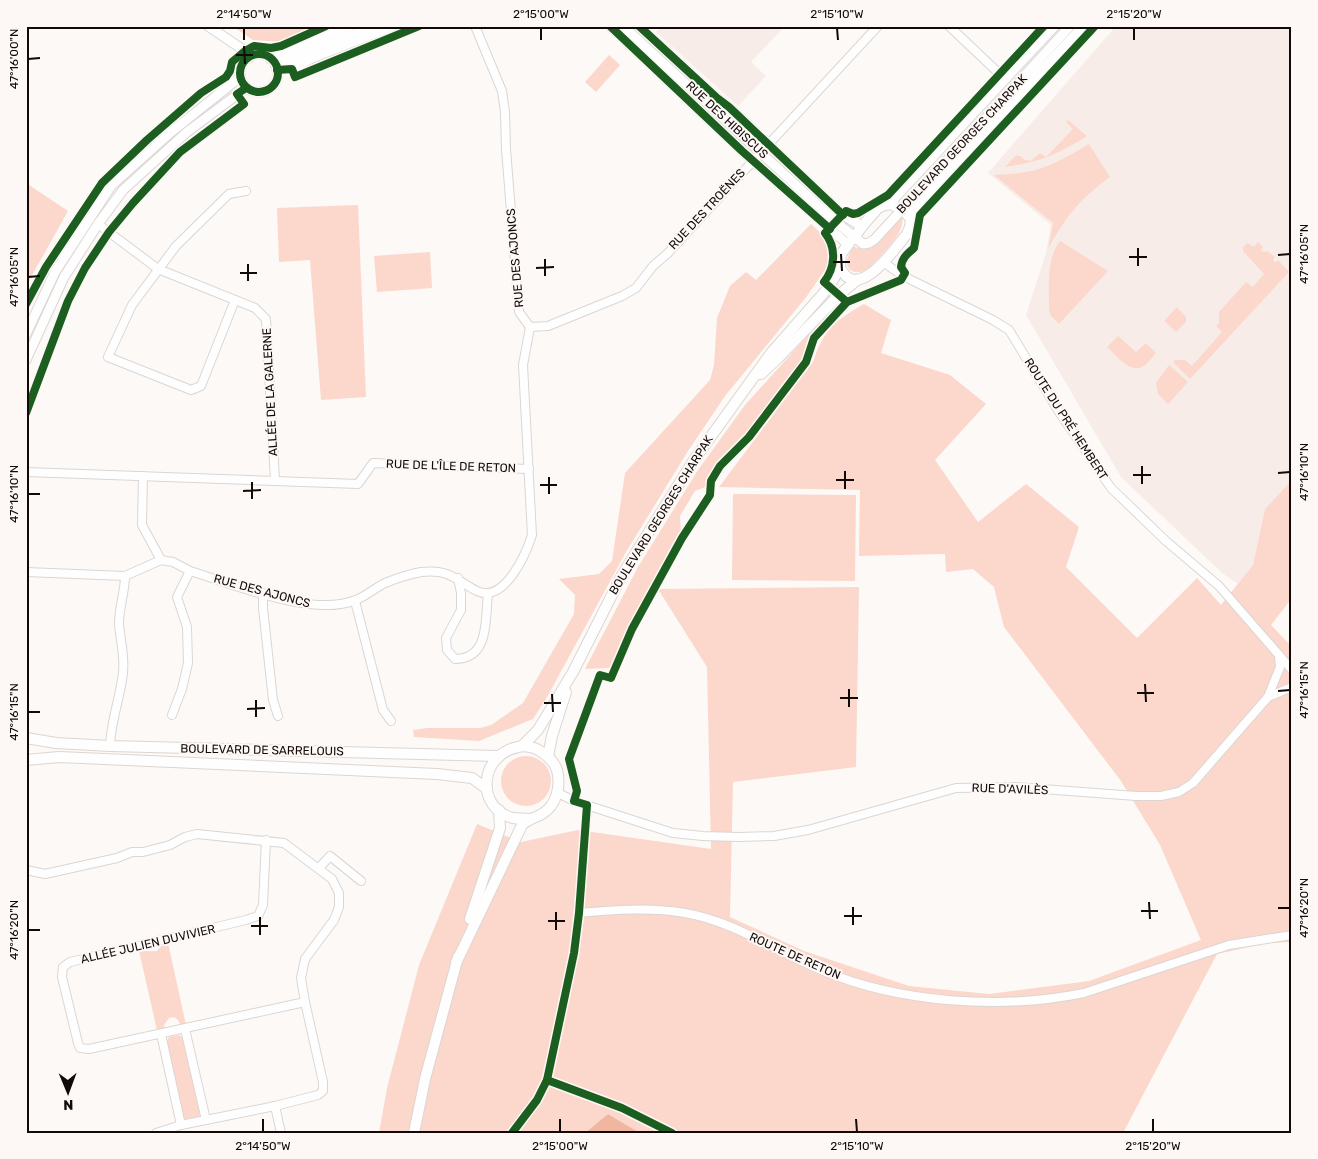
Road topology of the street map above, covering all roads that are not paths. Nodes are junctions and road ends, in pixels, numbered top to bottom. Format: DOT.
graph roads {
  1 [pos="208,26"];
  2 [pos="350,26"];
  3 [pos="374,26"];
  4 [pos="393,26"];
  5 [pos="475,26"];
  6 [pos="610,26"];
  7 [pos="623,26"];
  8 [pos="639,26"];
  9 [pos="878,26"];
  10 [pos="949,26"];
  11 [pos="1054,26"];
  12 [pos="1070,26"];
  13 [pos="1084,26"];
  14 [pos="249,58"];
  15 [pos="274,64"];
  16 [pos="240,77"];
  17 [pos="1005,79"];
  18 [pos="246,88"];
  19 [pos="768,144"];
  20 [pos="759,153"];
  21 [pos="752,160"];
  22 [pos="246,191"];
  23 [pos="891,204"];
  24 [pos="901,209"];
  25 [pos="911,218"];
  26 [pos="98,224"];
  27 [pos="864,224"];
  28 [pos="852,236"];
  29 [pos="847,246"];
  30 [pos="882,262"];
  31 [pos="840,267"];
  32 [pos="158,269"];
  33 [pos="857,280"];
  34 [pos="235,300"];
  35 [pos="530,327"];
  36 [pos="26,334"];
  37 [pos="26,360"];
  38 [pos="744,390"];
  39 [pos="530,469"];
  40 [pos="26,472"];
  41 [pos="143,476"];
  42 [pos="275,480"];
  43 [pos="162,560"];
  44 [pos="190,571"];
  45 [pos="26,572"];
  46 [pos="125,576"];
  47 [pos="458,578"];
  48 [pos="263,593"];
  49 [pos="488,593"];
  50 [pos="355,600"];
  51 [pos="1279,655"];
  52 [pos="1292,670"];
  53 [pos="573,672"];
  54 [pos="1292,687"];
  55 [pos="1268,697"];
  56 [pos="172,715"];
  57 [pos="278,716"];
  58 [pos="391,721"];
  59 [pos="26,738"];
  60 [pos="110,746"];
  61 [pos="522,746"];
  62 [pos="497,756"];
  63 [pos="548,756"];
  64 [pos="26,760"];
  65 [pos="487,789"];
  66 [pos="558,793"];
  67 [pos="587,805"];
  68 [pos="499,810"];
  69 [pos="529,819"];
  70 [pos="266,840"];
  71 [pos="319,868"];
  72 [pos="26,870"];
  73 [pos="361,881"];
  74 [pos="1292,935"];
  75 [pos="456,963"];
  76 [pos="305,1002"];
  77 [pos="185,1029"];
  78 [pos="161,1034"];
  79 [pos="275,1106"];
  80 [pos="206,1120"];
  81 [pos="181,1125"];
  82 [pos="156,1133"];
  83 [pos="281,1133"];
  84 [pos="414,1133"];
  1 -- 14 [label="street"];
  2 -- 15 [label="street"];
  3 -- 15 [label="street"];
  4 -- 15 [label="street"];
  5 -- 35 [label="street, RUE DES AJONCS"];
  6 -- 21 [label="street, RUE DES HIBISCUS"];
  7 -- 20 [label="street, RUE DES HIBISCUS"];
  8 -- 19 [label="street, RUE DES HIBISCUS"];
  9 -- 19 [label="street, RUE DES TROËNES"];
  10 -- 17 [label="street"];
  11 -- 17 [label="main road, BOULEVARD GEORGES CHARPAK"];
  12 -- 24 [label="street, BOULEVARD GEORGES CHARPAK"];
  13 -- 25 [label="main road, BOULEVARD GEORGES CHARPAK"];
  14 -- 15 [label="street"];
  14 -- 16 [label="street"];
  15 -- 18 [label="street"];
  16 -- 18 [label="street"];
  16 -- 36 [label="street"];
  17 -- 23 [label="main road, BOULEVARD GEORGES CHARPAK"];
  18 -- 26 [label="street"];
  19 -- 20 [label="street, RUE DES TROËNES"];
  19 -- 27 [label="street, RUE DES HIBISCUS"];
  20 -- 21 [label="street, RUE DES TROËNES"];
  20 -- 28 [label="street, RUE DES HIBISCUS"];
  21 -- 29 [label="street, RUE DES HIBISCUS"];
  21 -- 35 [label="street, RUE DES TROËNES"];
  22 -- 32 [label="street"];
  23 -- 24 [label="main road"];
  23 -- 27 [label="main road, BOULEVARD GEORGES CHARPAK"];
  24 -- 25 [label="main road"];
  24 -- 28 [label="street, BOULEVARD GEORGES CHARPAK"];
  25 -- 30 [label="main road, BOULEVARD GEORGES CHARPAK"];
  26 -- 32 [label="street, ALLÉE DE LA GALERNE"];
  26 -- 37 [label="street"];
  27 -- 28 [label="main road, BOULEVARD GEORGES CHARPAK"];
  28 -- 29 [label="main road, BOULEVARD GEORGES CHARPAK"];
  29 -- 31 [label="main road, BOULEVARD GEORGES CHARPAK"];
  30 -- 33 [label="main road, BOULEVARD GEORGES CHARPAK"];
  30 -- 51 [label="street, ROUTE DU PRÉ HEMBERT"];
  31 -- 33 [label="main road"];
  31 -- 38 [label="main road, BOULEVARD GEORGES CHARPAK"];
  32 -- 34 [label="street, ALLÉE DE LA GALERNE"];
  32 -- 34 [label="street"];
  33 -- 38 [label="main road, BOULEVARD GEORGES CHARPAK"];
  34 -- 42 [label="street, ALLÉE DE LA GALERNE"];
  35 -- 39 [label="street"];
  38 -- 53 [label="main road, BOULEVARD GEORGES CHARPAK"];
  39 -- 42 [label="street, RUE DE L'ÎLE DE RETON"];
  39 -- 49 [label="street"];
  40 -- 41 [label="street, RUE DE L'ÎLE DE RETON"];
  41 -- 42 [label="street, RUE DE L'ÎLE DE RETON"];
  41 -- 43 [label="street"];
  43 -- 44 [label="street, RUE DES AJONCS"];
  43 -- 46 [label="street"];
  44 -- 48 [label="street, RUE DES AJONCS"];
  44 -- 56 [label="street"];
  45 -- 46 [label="street"];
  46 -- 60 [label="street"];
  47 -- 49 [label="street, RUE DES AJONCS"];
  47 -- 49 [label="street"];
  47 -- 50 [label="street, RUE DES AJONCS"];
  48 -- 50 [label="street, RUE DES AJONCS"];
  48 -- 57 [label="street"];
  50 -- 58 [label="street"];
  51 -- 52 [label="street, ROUTE DU PRÉ HEMBERT"];
  51 -- 55 [label="street, RUE D'AVILÈS"];
  53 -- 61 [label="main road"];
  53 -- 63 [label="main road"];
  54 -- 55 [label="street"];
  55 -- 67 [label="street, RUE D'AVILÈS"];
  59 -- 60 [label="main road, BOULEVARD DE SARRELOUIS"];
  60 -- 62 [label="main road, BOULEVARD DE SARRELOUIS"];
  61 -- 62 [label="main road"];
  61 -- 63 [label="main road"];
  62 -- 65 [label="main road"];
  63 -- 66 [label="main road"];
  64 -- 65 [label="main road, BOULEVARD DE SARRELOUIS"];
  65 -- 68 [label="main road"];
  66 -- 67 [label="street"];
  66 -- 69 [label="main road"];
  67 -- 74 [label="street, ROUTE DE RETON"];
  68 -- 69 [label="main road"];
  68 -- 75 [label="main road"];
  69 -- 75 [label="main road"];
  70 -- 71 [label="street"];
  70 -- 72 [label="street"];
  70 -- 78 [label="street, ALLÉE JULIEN DUVIVIER"];
  71 -- 73 [label="street"];
  71 -- 76 [label="street"];
  75 -- 84 [label="main road"];
  76 -- 77 [label="street, ALLÉE JULIEN DUVIVIER"];
  76 -- 79 [label="street"];
  77 -- 78 [label="street, ALLÉE JULIEN DUVIVIER"];
  77 -- 80 [label="street"];
  78 -- 81 [label="street"];
  79 -- 80 [label="street"];
  79 -- 83 [label="street"];
  80 -- 81 [label="street"];
  81 -- 82 [label="street"];
}
